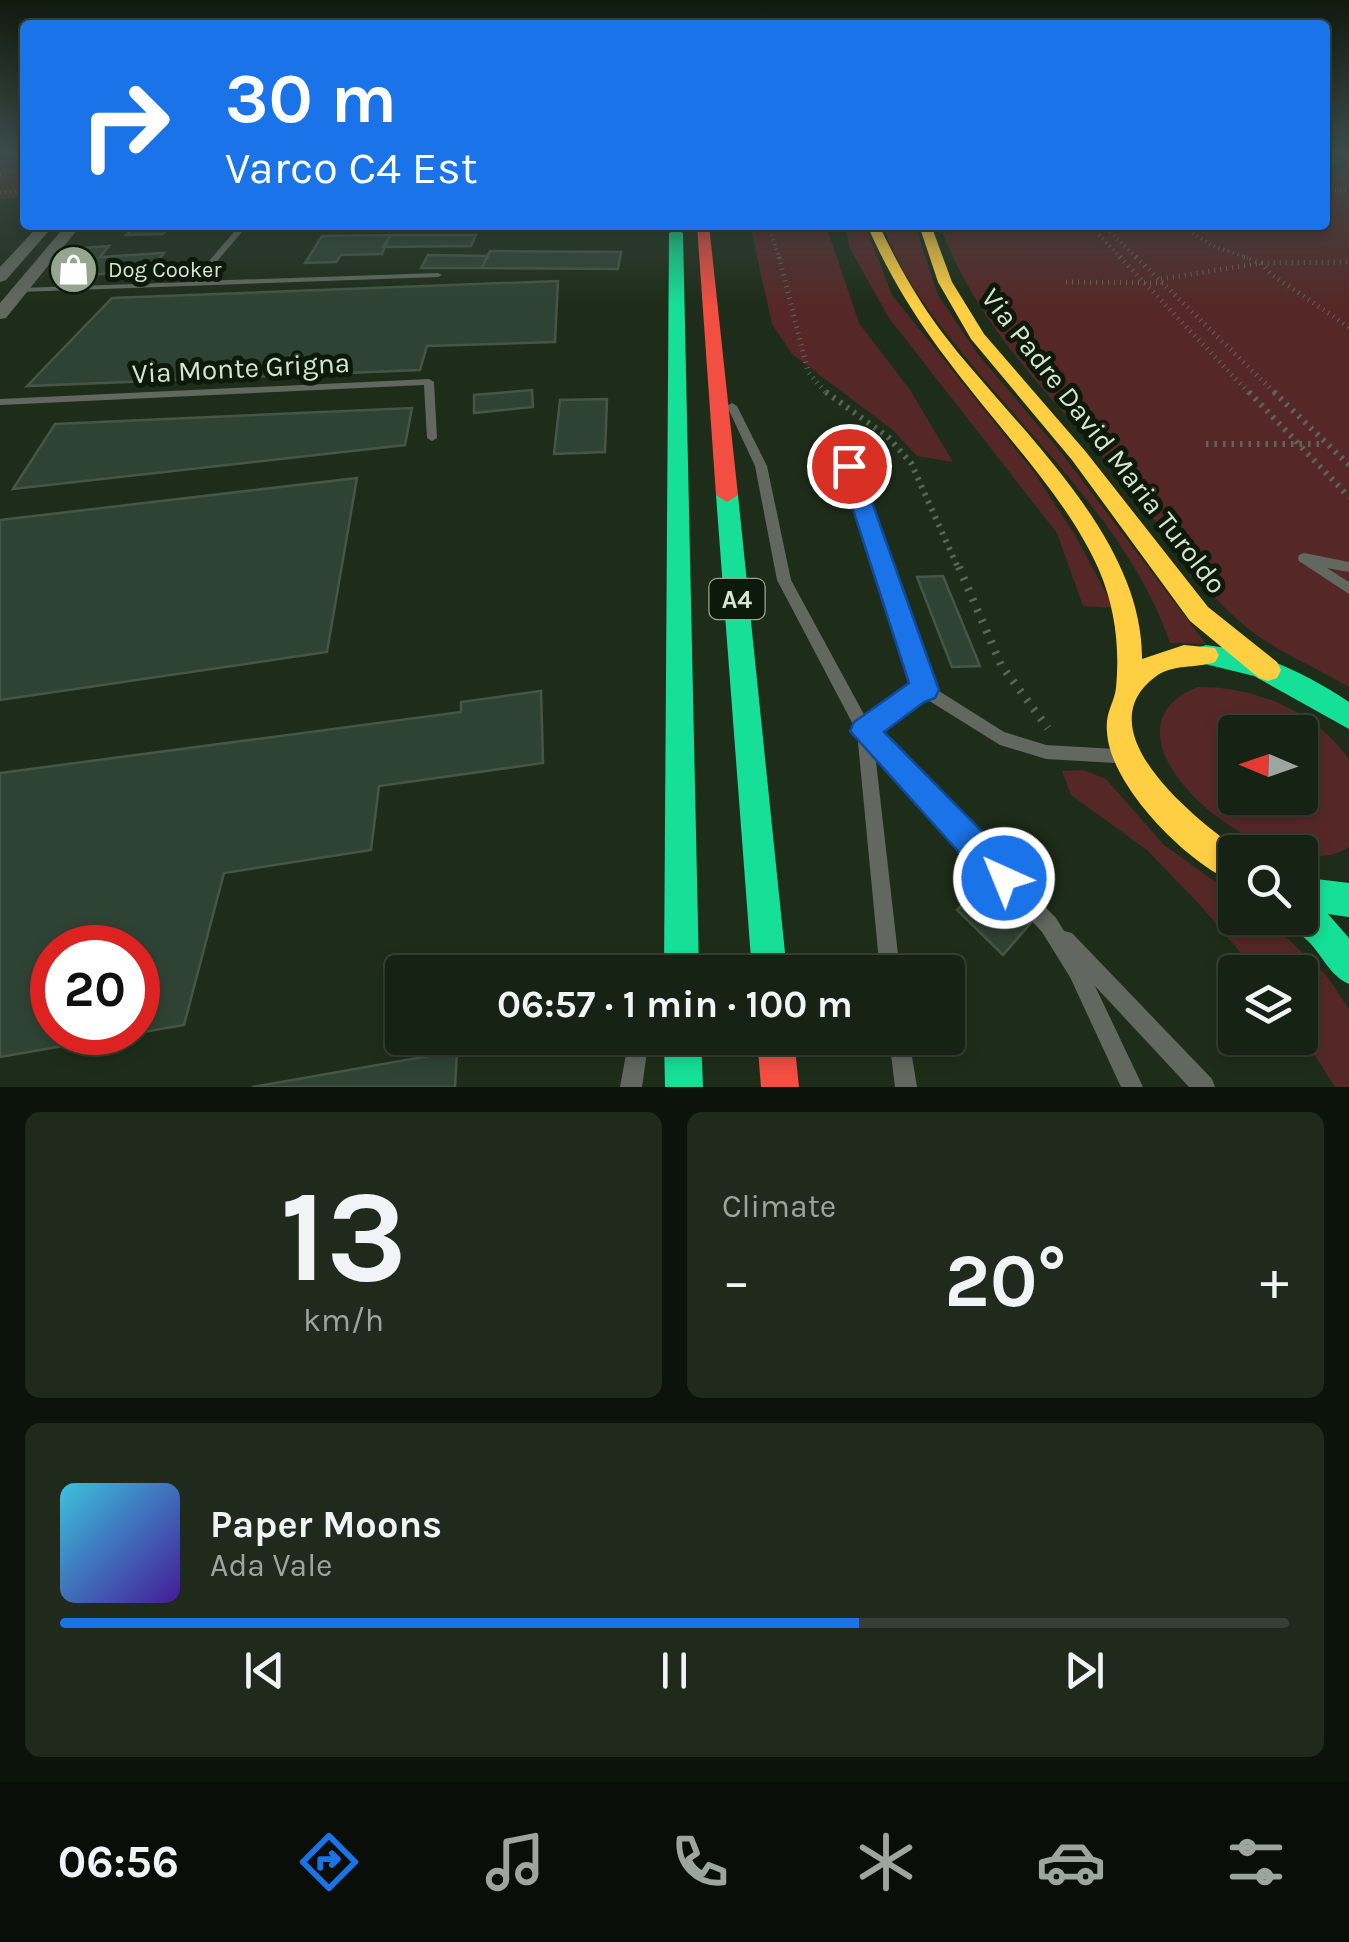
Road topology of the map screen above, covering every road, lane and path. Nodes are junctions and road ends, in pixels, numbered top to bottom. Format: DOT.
graph roads {
  1 [pos="42,230"];
  2 [pos="70,230"];
  3 [pos="240,230"];
  4 [pos="675,230"];
  5 [pos="703,230"];
  6 [pos="772,230"];
  7 [pos="875,230"];
  8 [pos="927,230"];
  9 [pos="1108,230"];
  10 [pos="1188,230"];
  11 [pos="1099,235"];
  12 [pos="1261,262"];
  13 [pos="1349,262"];
  14 [pos="1338,263"];
  15 [pos="1349,270"];
  16 [pos="438,275"];
  17 [pos="0,277"];
  18 [pos="1162,281"];
  19 [pos="1066,282"];
  20 [pos="1144,283"];
  21 [pos="193,284"];
  22 [pos="20,290"];
  23 [pos="0,292"];
  24 [pos="0,314"];
  25 [pos="1349,327"];
  26 [pos="718,381"];
  27 [pos="0,402"];
  28 [pos="432,438"];
  29 [pos="1206,444"];
  30 [pos="1327,444"];
  31 [pos="1299,445"];
  32 [pos="1349,465"];
  33 [pos="849,466"];
  34 [pos="1349,498"];
  35 [pos="1349,567"];
  36 [pos="1349,589"];
  37 [pos="1268,670"];
  38 [pos="1128,686"];
  39 [pos="925,690"];
  40 [pos="1349,714"];
  41 [pos="864,731"];
  42 [pos="1065,754"];
  43 [pos="1128,756"];
  44 [pos="1218,856"];
  45 [pos="681,869"];
  46 [pos="1318,896"];
  47 [pos="1349,900"];
  48 [pos="1049,925"];
  49 [pos="1318,928"];
  50 [pos="660,938"];
  51 [pos="682,955"];
  52 [pos="769,955"];
  53 [pos="888,955"];
  54 [pos="1349,966"];
  55 [pos="636,1055"];
  56 [pos="683,1055"];
  57 [pos="777,1055"];
  58 [pos="901,1055"];
  59 [pos="631,1087"];
  60 [pos="684,1087"];
  61 [pos="780,1087"];
  62 [pos="906,1087"];
  63 [pos="1132,1087"];
  64 [pos="1204,1087"];
  1 -- 17 [label="street"];
  2 -- 22 [label="street"];
  3 -- 21 [label="lane"];
  4 -- 45 [label="main road, A4"];
  5 -- 26 [label="main road, A4"];
  6 -- 42 [label="path"];
  7 -- 38 [label="main road"];
  8 -- 37 [label="main road, Via Padre David Maria Turoldo"];
  9 -- 18 [label="path"];
  10 -- 12 [label="path"];
  11 -- 20 [label="path"];
  12 -- 14 [label="path"];
  12 -- 18 [label="path"];
  12 -- 25 [label="path"];
  13 -- 14 [label="path"];
  14 -- 15 [label="path"];
  16 -- 21 [label="lane"];
  18 -- 20 [label="path"];
  18 -- 30 [label="path"];
  19 -- 20 [label="path"];
  20 -- 31 [label="path"];
  21 -- 22 [label="lane"];
  22 -- 23 [label="street"];
  22 -- 24 [label="street"];
  26 -- 41 [label="lane"];
  26 -- 52 [label="main road, A4"];
  27 -- 28 [label="lane, Via Monte Grigna"];
  29 -- 31 [label="path"];
  30 -- 31 [label="path"];
  30 -- 32 [label="path"];
  31 -- 34 [label="path"];
  33 -- 39 [label="lane"];
  35 -- 36 [label="lane"];
  37 -- 38 [label="main road"];
  37 -- 40 [label="main road"];
  38 -- 43 [label="main road"];
  39 -- 41 [label="lane"];
  39 -- 42 [label="lane"];
  41 -- 48 [label="lane"];
  41 -- 53 [label="lane"];
  42 -- 43 [label="lane"];
  43 -- 44 [label="main road"];
  45 -- 50 [label="lane"];
  45 -- 51 [label="main road, A4"];
  46 -- 47 [label="main road"];
  48 -- 63 [label="lane"];
  48 -- 64 [label="lane"];
  49 -- 54 [label="main road"];
  55 -- 59 [label="lane"];
  56 -- 60 [label="main road"];
  57 -- 61 [label="main road"];
  58 -- 62 [label="lane"];
}
